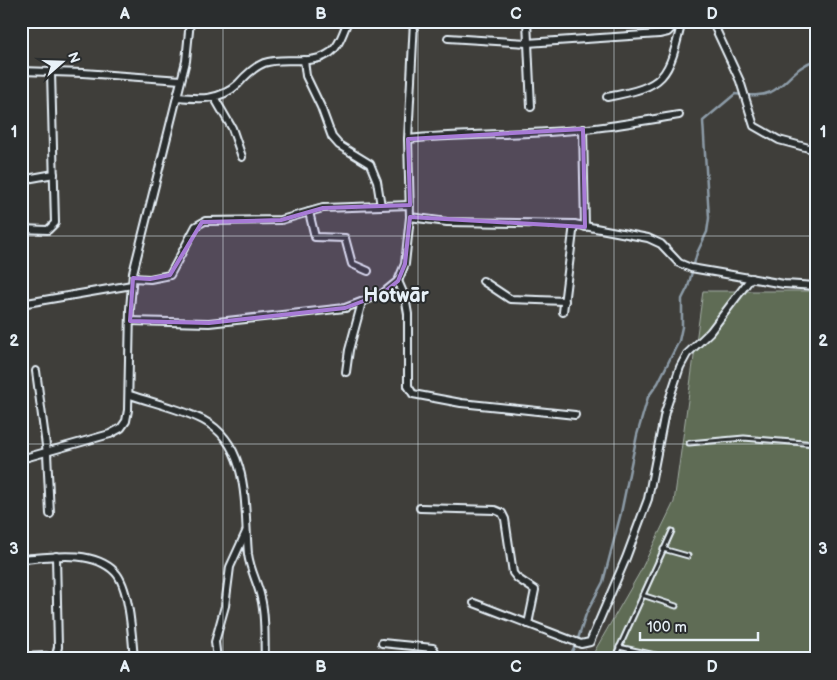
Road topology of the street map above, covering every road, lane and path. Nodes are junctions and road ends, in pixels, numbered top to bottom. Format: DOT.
graph roads {
  1 [pos="190,21"];
  2 [pos="348,21"];
  3 [pos="414,21"];
  4 [pos="527,21"];
  5 [pos="680,21"];
  6 [pos="712,21"];
  7 [pos="448,38"];
  8 [pos="527,43"];
  9 [pos="304,60"];
  10 [pos="21,71"];
  11 [pos="51,72"];
  12 [pos="181,80"];
  13 [pos="177,97"];
  14 [pos="214,97"];
  15 [pos="607,97"];
  16 [pos="531,107"];
  17 [pos="678,115"];
  18 [pos="583,129"];
  19 [pos="408,139"];
  20 [pos="816,150"];
  21 [pos="242,157"];
  22 [pos="54,174"];
  23 [pos="21,180"];
  24 [pos="410,205"];
  25 [pos="381,206"];
  26 [pos="309,212"];
  27 [pos="410,217"];
  28 [pos="574,224"];
  29 [pos="586,227"];
  30 [pos="21,229"];
  31 [pos="368,271"];
  32 [pos="751,278"];
  33 [pos="132,281"];
  34 [pos="398,281"];
  35 [pos="483,281"];
  36 [pos="816,286"];
  37 [pos="362,302"];
  38 [pos="564,302"];
  39 [pos="21,304"];
  40 [pos="563,312"];
  41 [pos="130,322"];
  42 [pos="36,371"];
  43 [pos="346,372"];
  44 [pos="130,395"];
  45 [pos="575,415"];
  46 [pos="689,444"];
  47 [pos="816,444"];
  48 [pos="47,453"];
  49 [pos="21,459"];
  50 [pos="420,508"];
  51 [pos="50,514"];
  52 [pos="247,531"];
  53 [pos="672,531"];
  54 [pos="663,549"];
  55 [pos="56,556"];
  56 [pos="688,556"];
  57 [pos="21,559"];
  58 [pos="642,595"];
  59 [pos="474,603"];
  60 [pos="676,606"];
  61 [pos="528,624"];
  62 [pos="382,643"];
  63 [pos="619,647"];
  64 [pos="21,657"];
  65 [pos="664,657"];
  66 [pos="54,659"];
  67 [pos="134,659"];
  68 [pos="218,659"];
  69 [pos="265,659"];
  70 [pos="436,659"];
  71 [pos="614,659"];
  1 -- 12 [label="street"];
  2 -- 9 [label="street"];
  3 -- 19 [label="street"];
  4 -- 8 [label="street"];
  5 -- 8 [label="street"];
  5 -- 15 [label="street"];
  6 -- 20 [label="street"];
  7 -- 8 [label="street"];
  8 -- 16 [label="street"];
  9 -- 14 [label="street"];
  9 -- 25 [label="street"];
  10 -- 11 [label="street"];
  11 -- 12 [label="street"];
  11 -- 22 [label="street"];
  12 -- 13 [label="street"];
  13 -- 14 [label="street"];
  13 -- 33 [label="street"];
  14 -- 21 [label="street"];
  17 -- 18 [label="street"];
  18 -- 19 [label="street"];
  18 -- 29 [label="street"];
  19 -- 24 [label="street"];
  22 -- 23 [label="street"];
  22 -- 30 [label="street"];
  24 -- 25 [label="street"];
  24 -- 27 [label="street"];
  25 -- 26 [label="street"];
  26 -- 31 [label="street"];
  26 -- 33 [label="street"];
  27 -- 28 [label="street"];
  27 -- 34 [label="street"];
  28 -- 29 [label="street"];
  28 -- 38 [label="street"];
  29 -- 32 [label="street"];
  32 -- 36 [label="street"];
  32 -- 61 [label="street"];
  33 -- 39 [label="street"];
  33 -- 41 [label="street"];
  34 -- 37 [label="street"];
  34 -- 45 [label="street"];
  35 -- 38 [label="street"];
  37 -- 41 [label="street"];
  37 -- 43 [label="street"];
  38 -- 40 [label="street"];
  41 -- 44 [label="street"];
  42 -- 48 [label="street"];
  44 -- 48 [label="street"];
  44 -- 52 [label="street"];
  46 -- 47 [label="lane"];
  48 -- 49 [label="street"];
  48 -- 51 [label="street"];
  50 -- 61 [label="street"];
  52 -- 68 [label="street"];
  52 -- 69 [label="street"];
  53 -- 54 [label="lane"];
  54 -- 56 [label="lane"];
  54 -- 58 [label="lane"];
  55 -- 57 [label="street"];
  55 -- 66 [label="street"];
  55 -- 67 [label="street"];
  58 -- 60 [label="lane"];
  58 -- 63 [label="lane"];
  59 -- 61 [label="street"];
  62 -- 70 [label="street"];
  63 -- 65 [label="lane"];
  63 -- 71 [label="lane"];
  64 -- 66 [label="street"];
}
